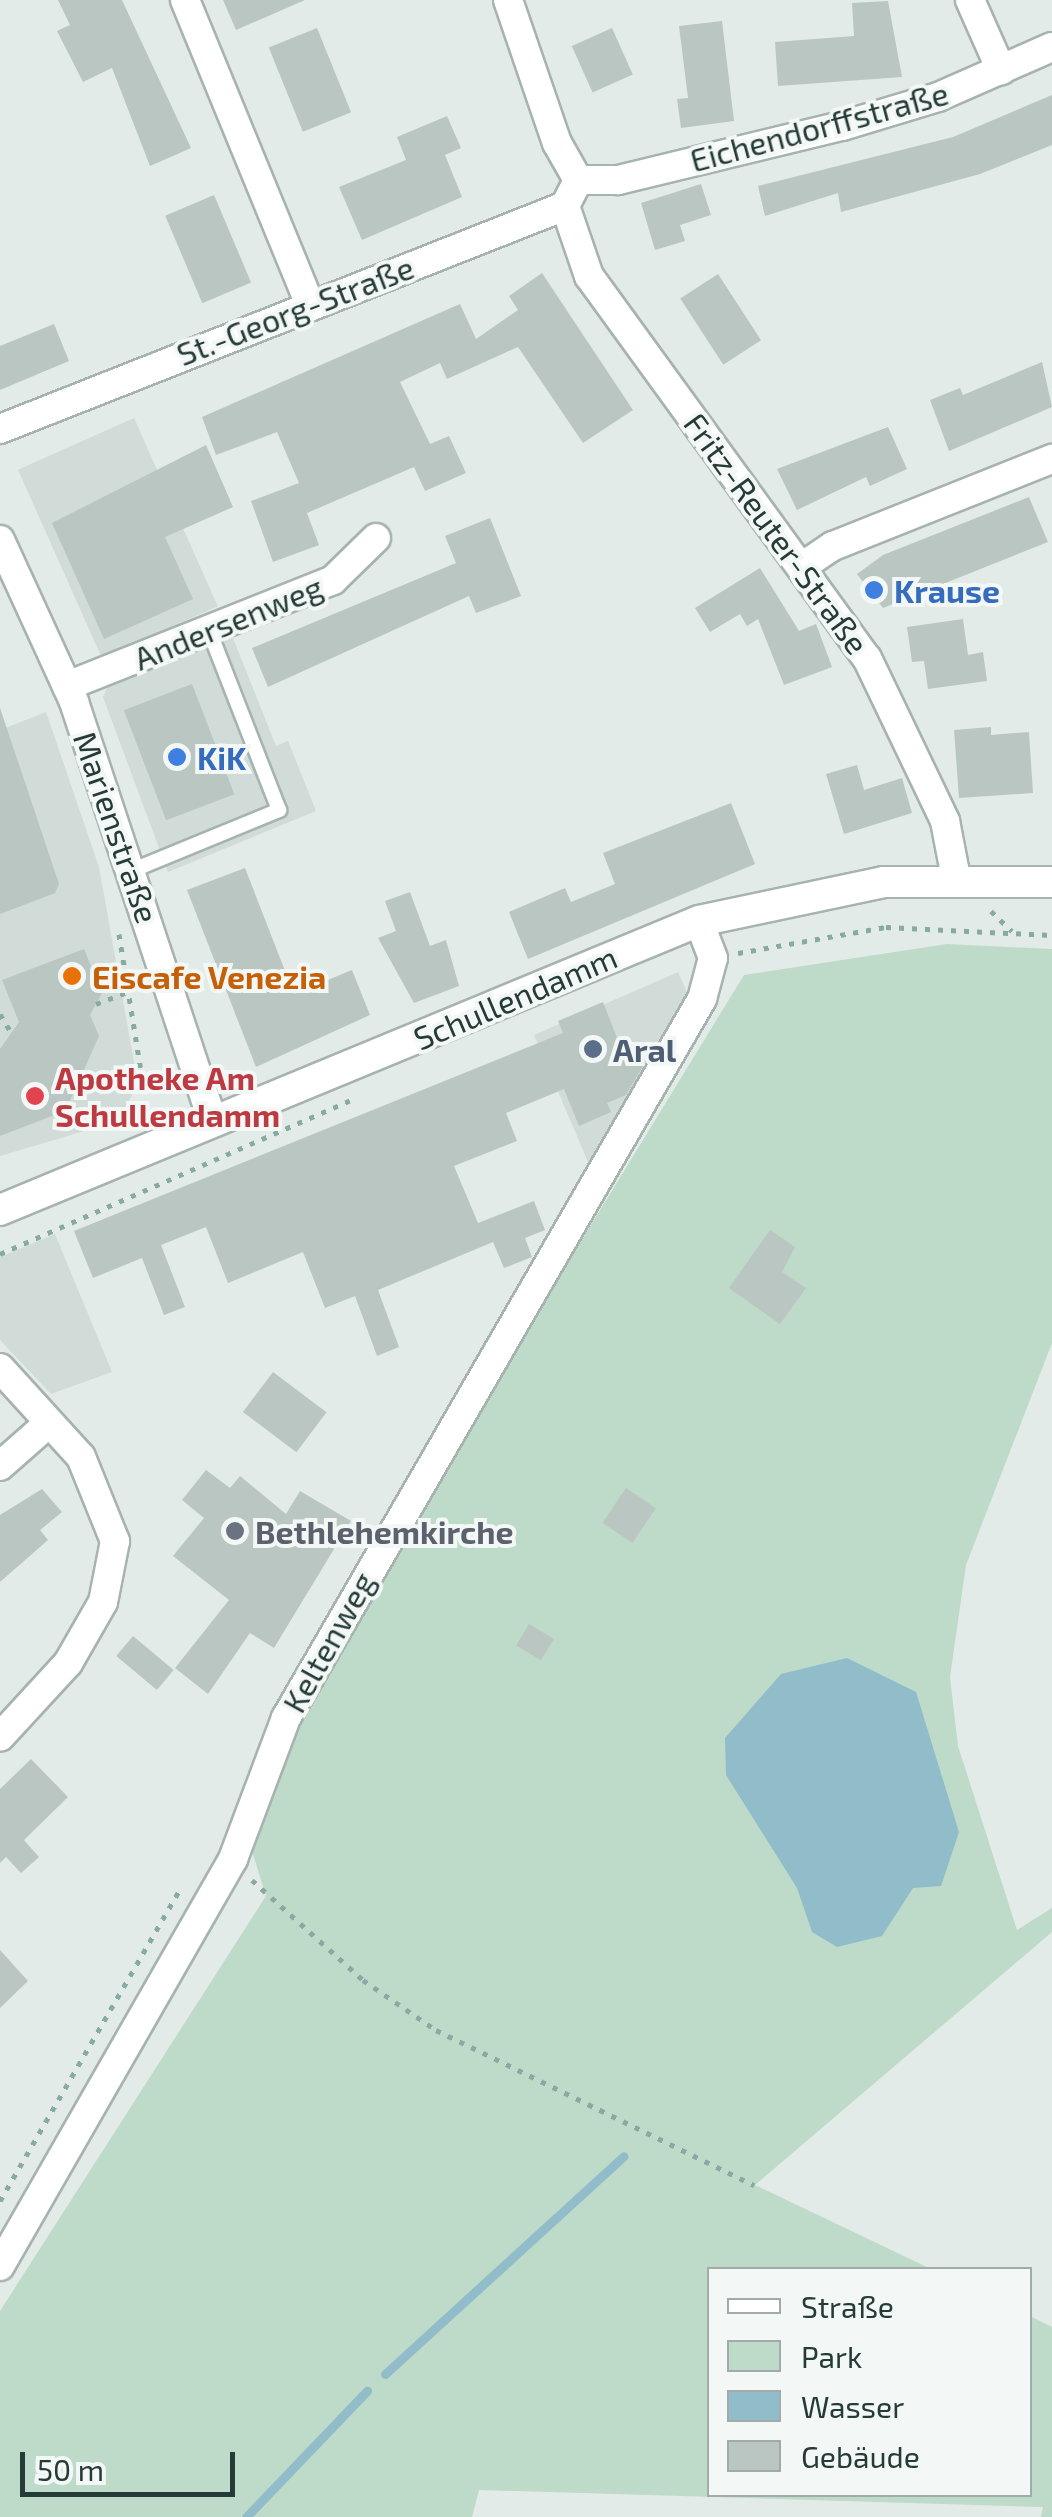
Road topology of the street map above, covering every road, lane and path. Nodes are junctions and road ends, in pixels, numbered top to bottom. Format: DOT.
graph roads {
  1 [pos="185,0"];
  2 [pos="508,0"];
  3 [pos="970,0"];
  4 [pos="1052,46"];
  5 [pos="1001,70"];
  6 [pos="578,180"];
  7 [pos="565,206"];
  8 [pos="310,305"];
  9 [pos="0,429"];
  10 [pos="1052,460"];
  11 [pos="376,538"];
  12 [pos="0,540"];
  13 [pos="803,566"];
  14 [pos="209,630"];
  15 [pos="67,686"];
  16 [pos="133,870"];
  17 [pos="956,878"];
  18 [pos="1052,882"];
  19 [pos="116,914"];
  20 [pos="698,921"];
  21 [pos="1052,935"];
  22 [pos="713,958"];
  23 [pos="128,992"];
  24 [pos="96,1004"];
  25 [pos="0,1014"];
  26 [pos="13,1036"];
  27 [pos="213,1122"];
  28 [pos="156,1146"];
  29 [pos="0,1210"];
  30 [pos="0,1254"];
  31 [pos="0,1368"];
  32 [pos="49,1423"];
  33 [pos="0,1466"];
  34 [pos="0,1736"];
  35 [pos="233,1859"];
  36 [pos="754,2185"];
  37 [pos="0,2266"];
  1 -- 8 [label="street"];
  2 -- 6 [label="street"];
  3 -- 5 [label="street"];
  4 -- 5 [label="street, Eichendorffstraße"];
  5 -- 6 [label="street, Eichendorffstraße"];
  6 -- 7 [label="street"];
  7 -- 8 [label="street, St.-Georg-Straße"];
  7 -- 13 [label="street, Fritz-Reuter-Straße"];
  8 -- 9 [label="street, St.-Georg-Straße"];
  10 -- 13 [label="street"];
  11 -- 14 [label="street, Andersenweg"];
  12 -- 15 [label="street, Marienstraße"];
  13 -- 17 [label="street, Fritz-Reuter-Straße"];
  14 -- 15 [label="street, Andersenweg"];
  14 -- 16 [label="lane"];
  15 -- 16 [label="street, Marienstraße"];
  16 -- 27 [label="street, Marienstraße"];
  17 -- 18 [label="main road, Schullendamm"];
  17 -- 20 [label="main road, Schullendamm"];
  19 -- 23 [label="path"];
  20 -- 22 [label="street"];
  20 -- 27 [label="main road, Schullendamm"];
  21 -- 22 [label="path"];
  22 -- 35 [label="street, Keltenweg"];
  23 -- 24 [label="path"];
  23 -- 28 [label="path"];
  25 -- 26 [label="path"];
  27 -- 28 [label="main road, Schullendamm"];
  28 -- 29 [label="main road, Schullendamm"];
  28 -- 30 [label="path"];
  31 -- 32 [label="street"];
  32 -- 33 [label="street"];
  32 -- 34 [label="street"];
  35 -- 36 [label="path"];
  35 -- 37 [label="street, Keltenweg"];
}
